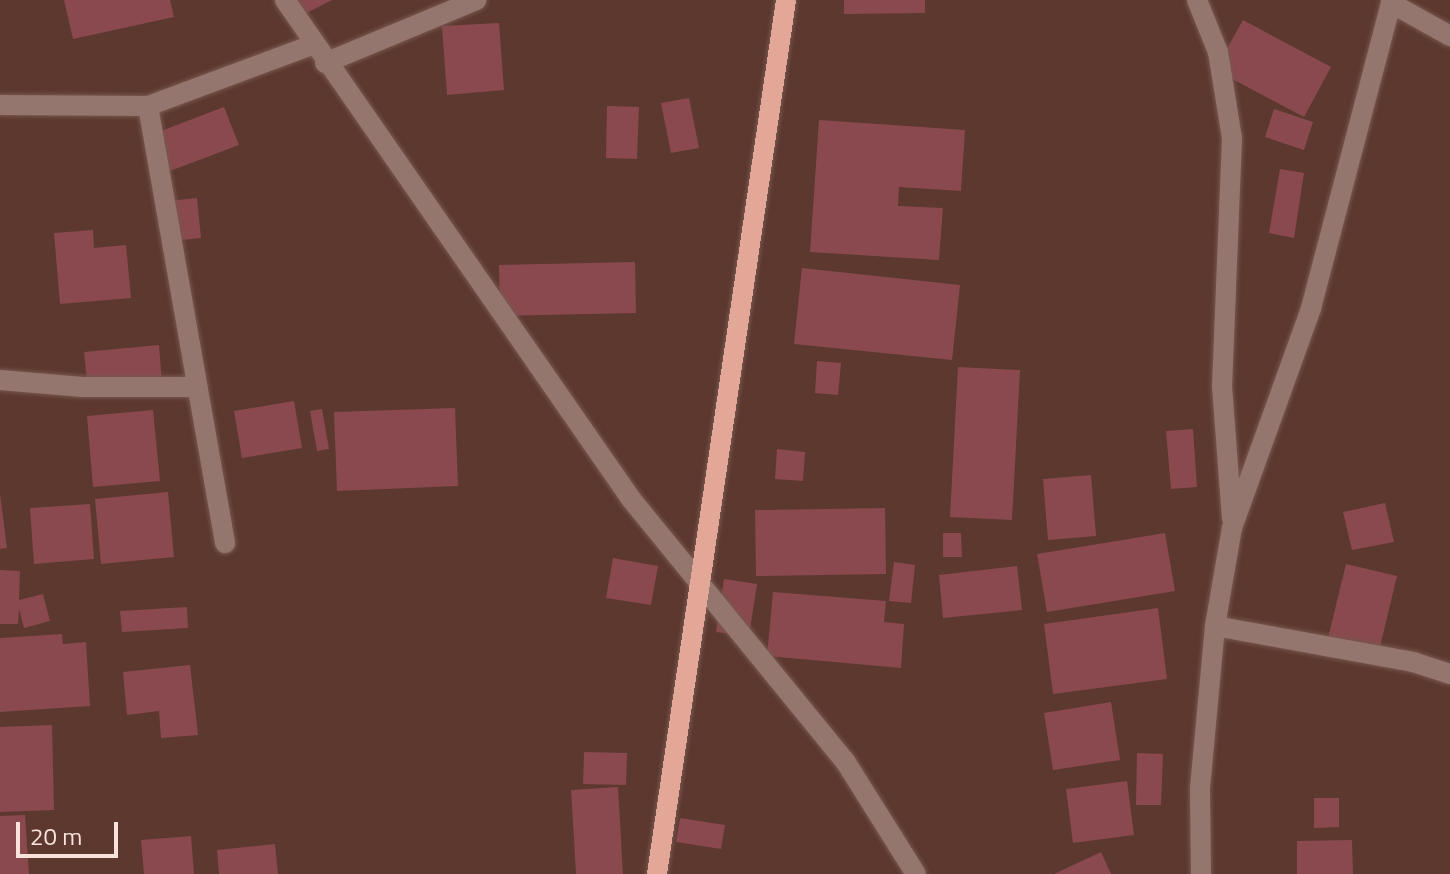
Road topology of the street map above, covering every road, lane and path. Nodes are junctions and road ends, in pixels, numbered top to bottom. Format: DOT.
graph roads {
  1 [pos="285,0"];
  2 [pos="476,0"];
  3 [pos="786,0"];
  4 [pos="1197,0"];
  5 [pos="1392,2"];
  6 [pos="1450,36"];
  7 [pos="312,45"];
  8 [pos="325,63"];
  9 [pos="0,105"];
  10 [pos="148,106"];
  11 [pos="0,380"];
  12 [pos="197,387"];
  13 [pos="1232,528"];
  14 [pos="225,543"];
  15 [pos="701,584"];
  16 [pos="1215,626"];
  17 [pos="1450,674"];
  18 [pos="657,874"];
  19 [pos="916,874"];
  20 [pos="1201,874"];
  1 -- 7 [label="street"];
  2 -- 8 [label="street"];
  3 -- 15 [label="main road"];
  4 -- 13 [label="street"];
  5 -- 6 [label="street"];
  5 -- 13 [label="street"];
  7 -- 8 [label="street"];
  7 -- 10 [label="street"];
  8 -- 15 [label="street"];
  9 -- 10 [label="street"];
  10 -- 12 [label="street"];
  11 -- 12 [label="street"];
  12 -- 14 [label="street"];
  13 -- 16 [label="street"];
  15 -- 18 [label="main road"];
  15 -- 19 [label="street"];
  16 -- 17 [label="street"];
  16 -- 20 [label="street"];
}
